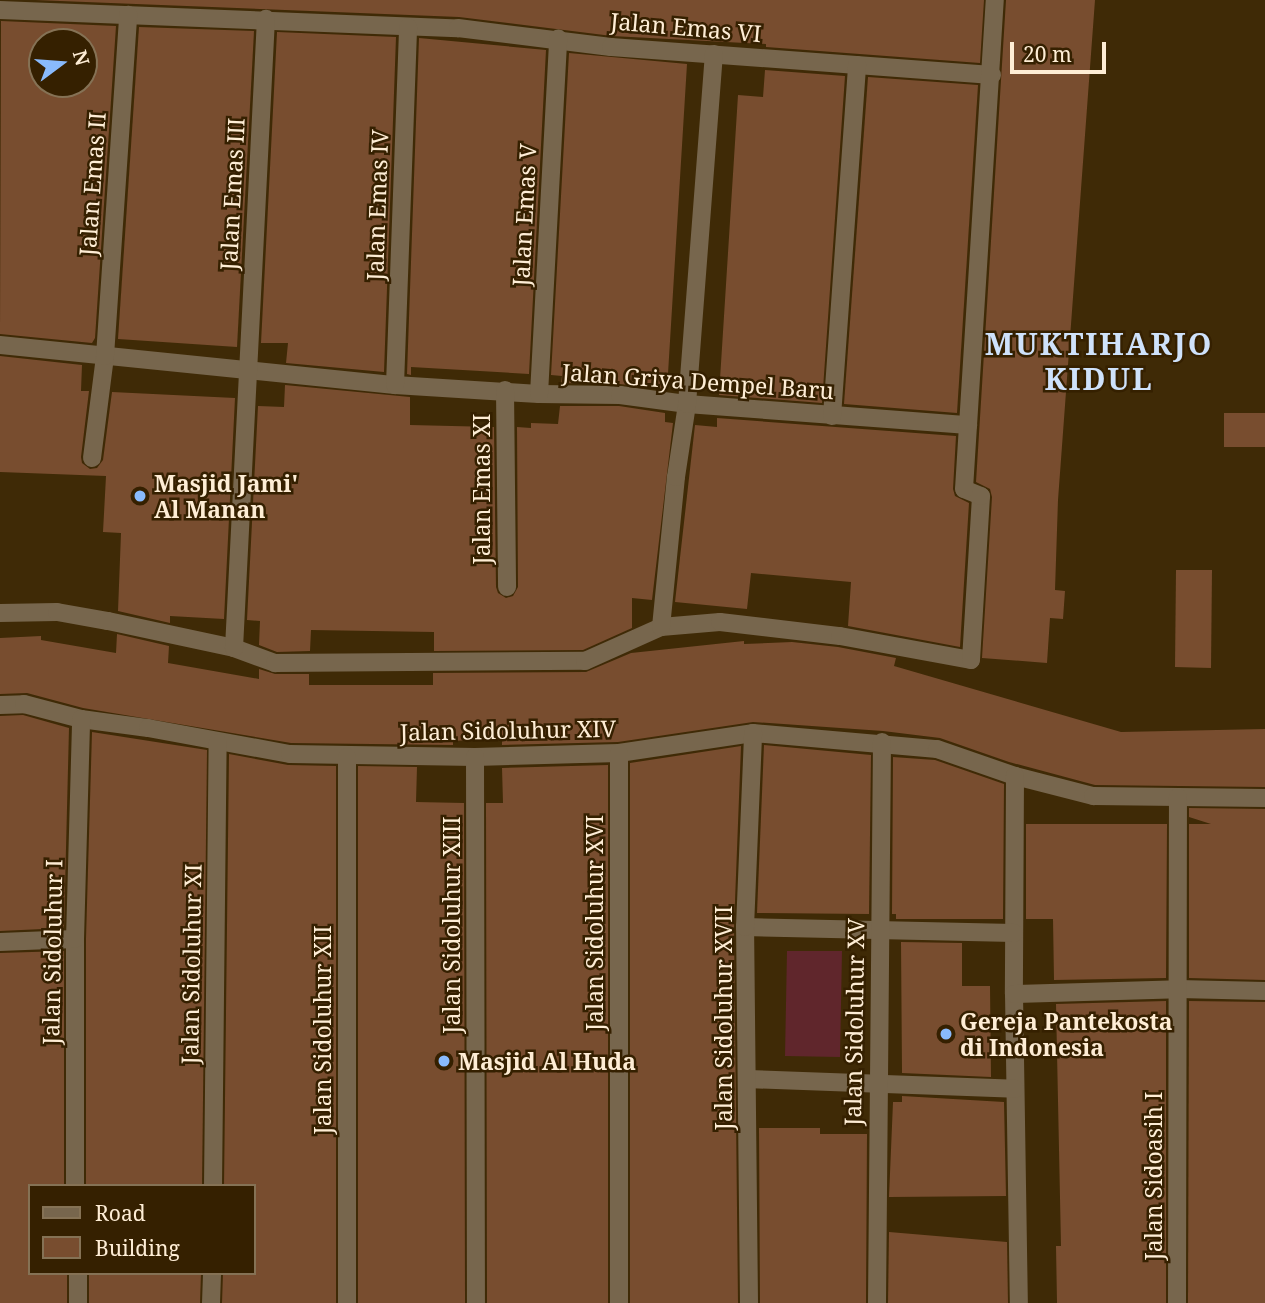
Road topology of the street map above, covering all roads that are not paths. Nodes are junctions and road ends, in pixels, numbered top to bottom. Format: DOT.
graph roads {
  1 [pos="995,0"];
  2 [pos="0,10"];
  3 [pos="128,15"];
  4 [pos="266,19"];
  5 [pos="408,27"];
  6 [pos="558,39"];
  7 [pos="714,54"];
  8 [pos="857,65"];
  9 [pos="992,75"];
  10 [pos="0,345"];
  11 [pos="105,356"];
  12 [pos="247,371"];
  13 [pos="395,385"];
  14 [pos="505,390"];
  15 [pos="539,394"];
  16 [pos="687,404"];
  17 [pos="832,416"];
  18 [pos="968,425"];
  19 [pos="92,458"];
  20 [pos="507,587"];
  21 [pos="0,613"];
  22 [pos="661,626"];
  23 [pos="234,648"];
  24 [pos="0,705"];
  25 [pos="81,719"];
  26 [pos="753,733"];
  27 [pos="218,743"];
  28 [pos="882,743"];
  29 [pos="619,753"];
  30 [pos="347,757"];
  31 [pos="475,757"];
  32 [pos="1015,776"];
  33 [pos="1178,797"];
  34 [pos="1265,798"];
  35 [pos="746,927"];
  36 [pos="880,930"];
  37 [pos="1014,933"];
  38 [pos="75,939"];
  39 [pos="0,942"];
  40 [pos="1178,989"];
  41 [pos="1265,991"];
  42 [pos="1014,994"];
  43 [pos="747,1079"];
  44 [pos="876,1084"];
  45 [pos="1016,1089"];
  46 [pos="75,1184"];
  47 [pos="213,1184"];
  48 [pos="78,1275"];
  49 [pos="212,1275"];
  50 [pos="78,1303"];
  51 [pos="211,1303"];
  52 [pos="346,1303"];
  53 [pos="476,1303"];
  54 [pos="619,1303"];
  55 [pos="749,1303"];
  56 [pos="877,1303"];
  57 [pos="1018,1303"];
  58 [pos="1177,1303"];
  1 -- 9 [label="street"];
  2 -- 3 [label="street, Jalan Emas VI"];
  3 -- 4 [label="street, Jalan Emas VI"];
  3 -- 11 [label="street, Jalan Emas II"];
  4 -- 5 [label="street, Jalan Emas VI"];
  4 -- 12 [label="street, Jalan Emas III"];
  5 -- 6 [label="street, Jalan Emas VI"];
  5 -- 13 [label="street, Jalan Emas IV"];
  6 -- 7 [label="street, Jalan Emas VI"];
  6 -- 15 [label="street, Jalan Emas V"];
  7 -- 8 [label="street, Jalan Emas VI"];
  7 -- 16 [label="street"];
  8 -- 9 [label="street, Jalan Emas VI"];
  8 -- 17 [label="street"];
  9 -- 18 [label="street"];
  10 -- 11 [label="street, Jalan Griya Dempel Baru"];
  11 -- 12 [label="street, Jalan Griya Dempel Baru"];
  11 -- 19 [label="street, Jalan Emas II"];
  12 -- 13 [label="street, Jalan Griya Dempel Baru"];
  12 -- 23 [label="street, Jalan Emas III"];
  13 -- 14 [label="street, Jalan Griya Dempel Baru"];
  14 -- 15 [label="street, Jalan Griya Dempel Baru"];
  14 -- 20 [label="street, Jalan Emas XI"];
  15 -- 16 [label="street, Jalan Griya Dempel Baru"];
  16 -- 17 [label="street, Jalan Griya Dempel Baru"];
  16 -- 22 [label="street"];
  17 -- 18 [label="street, Jalan Griya Dempel Baru"];
  18 -- 22 [label="street"];
  21 -- 23 [label="street"];
  22 -- 23 [label="street"];
  24 -- 25 [label="street, Jalan Sidoluhur XIV"];
  25 -- 27 [label="street, Jalan Sidoluhur XIV"];
  25 -- 38 [label="street, Jalan Sidoluhur I"];
  26 -- 28 [label="street, Jalan Sidoluhur XIV"];
  26 -- 29 [label="street, Jalan Sidoluhur XIV"];
  26 -- 35 [label="street, Jalan Sidoluhur XVII"];
  27 -- 30 [label="street, Jalan Sidoluhur XIV"];
  27 -- 47 [label="street, Jalan Sidoluhur XI"];
  28 -- 32 [label="street, Jalan Sidoluhur XIV"];
  28 -- 36 [label="street, Jalan Sidoluhur XV"];
  29 -- 31 [label="street, Jalan Sidoluhur XIV"];
  29 -- 54 [label="street, Jalan Sidoluhur XVI"];
  30 -- 31 [label="street, Jalan Sidoluhur XIV"];
  30 -- 52 [label="street, Jalan Sidoluhur XII"];
  31 -- 53 [label="street, Jalan Sidoluhur XIII"];
  32 -- 33 [label="street, Jalan Sidoluhur XIV"];
  32 -- 37 [label="street"];
  33 -- 34 [label="street, Jalan Sidoluhur XIV"];
  33 -- 40 [label="street, Jalan Sidoasih I"];
  35 -- 36 [label="street"];
  35 -- 43 [label="street, Jalan Sidoluhur XVII"];
  36 -- 37 [label="street"];
  36 -- 44 [label="street, Jalan Sidoluhur XV"];
  37 -- 42 [label="street"];
  38 -- 39 [label="street"];
  38 -- 46 [label="street, Jalan Sidoluhur I"];
  40 -- 41 [label="street"];
  40 -- 42 [label="street"];
  40 -- 58 [label="street, Jalan Sidoasih I"];
  42 -- 45 [label="street"];
  43 -- 44 [label="street"];
  43 -- 55 [label="street, Jalan Sidoluhur XVII"];
  44 -- 45 [label="street"];
  44 -- 56 [label="street, Jalan Sidoluhur XV"];
  45 -- 57 [label="street"];
  48 -- 50 [label="street"];
  49 -- 51 [label="street"];
}
